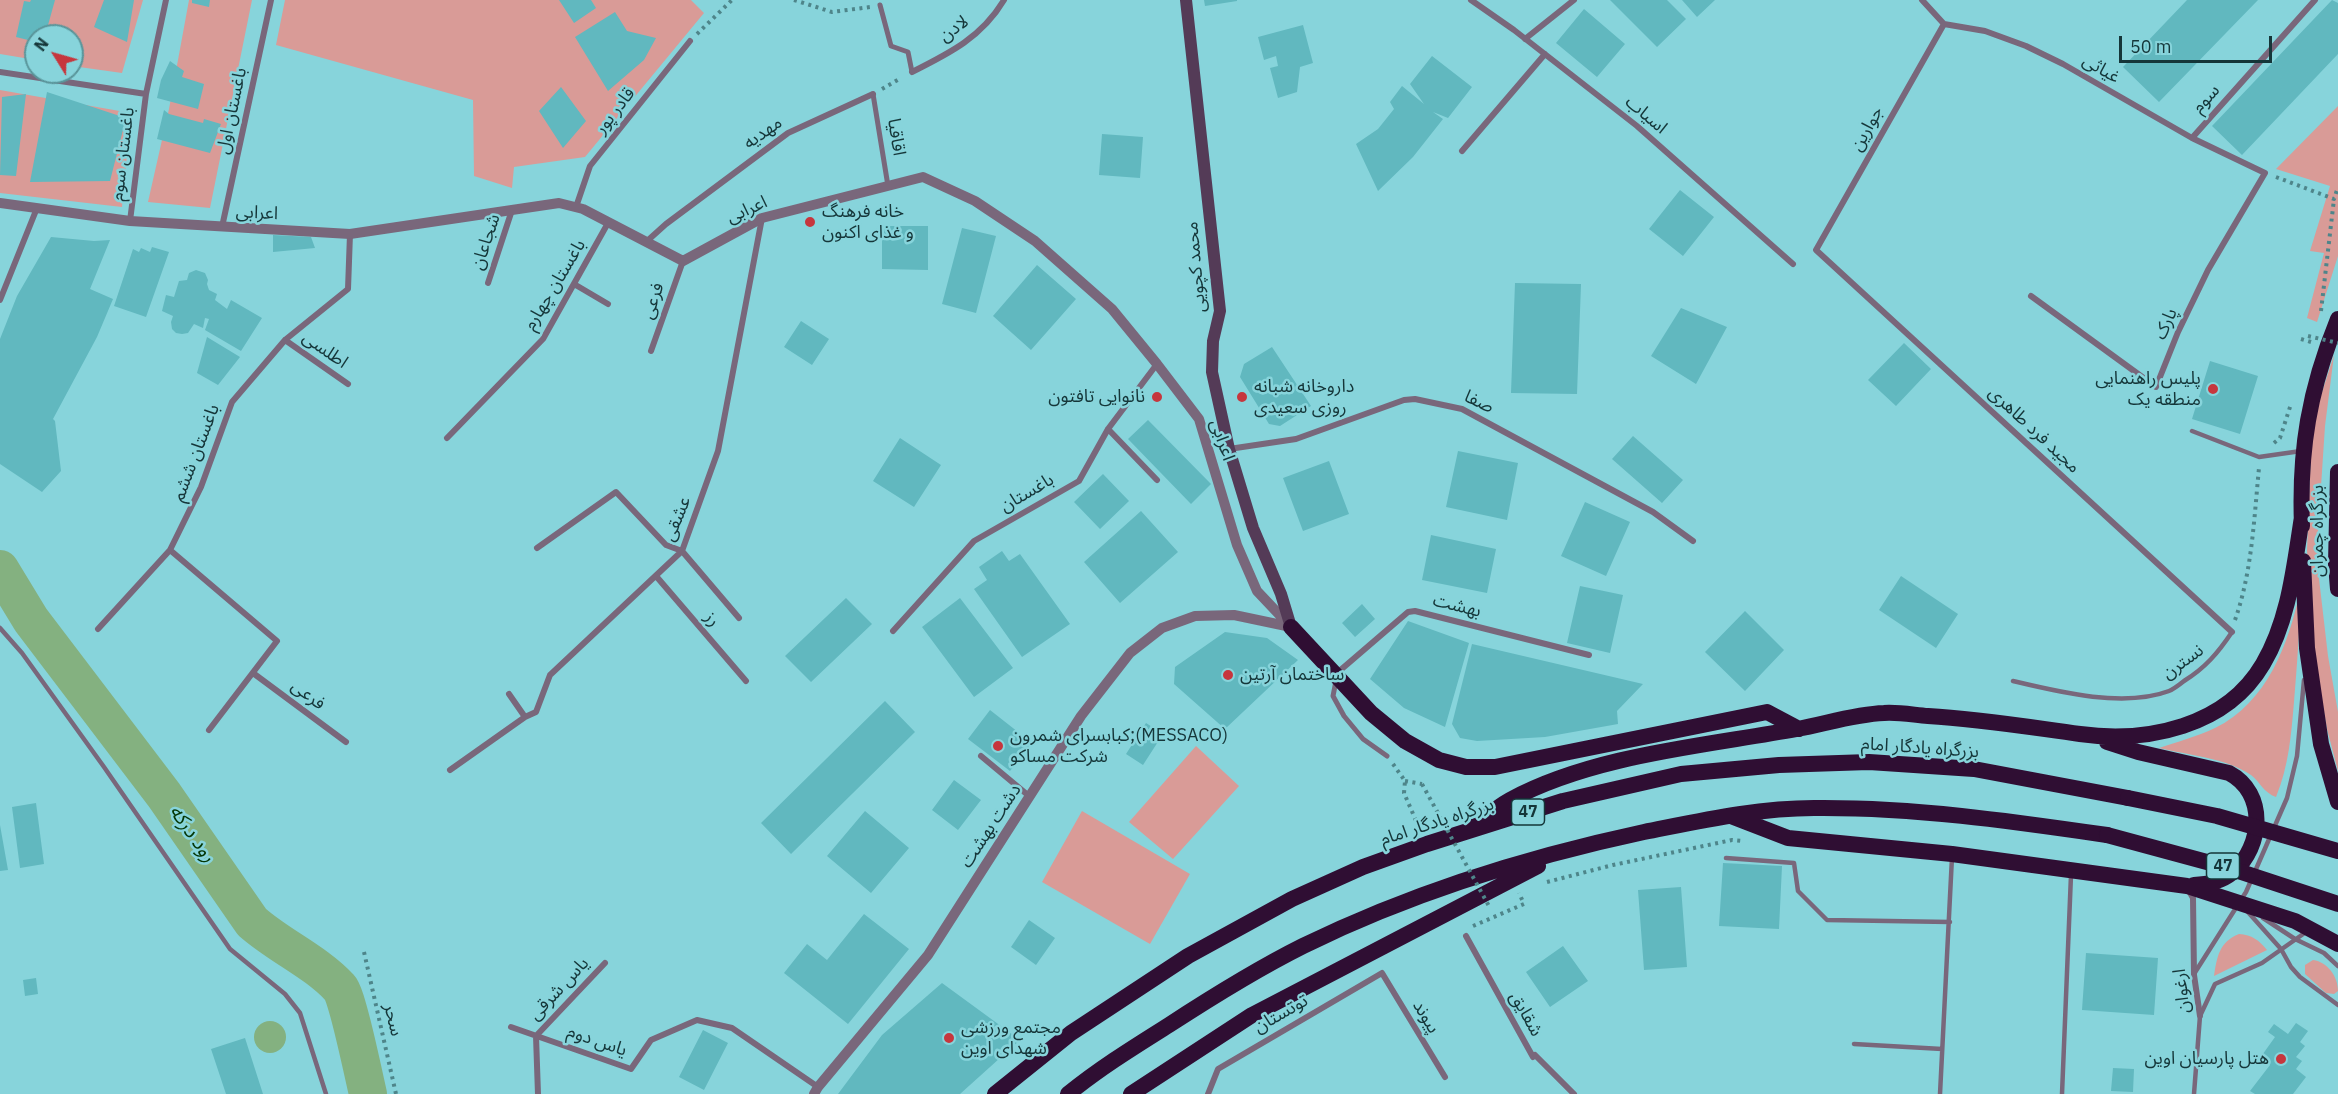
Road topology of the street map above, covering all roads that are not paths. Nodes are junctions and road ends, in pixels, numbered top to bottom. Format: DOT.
graph roads {
  1 [pos="166,0"];
  2 [pos="271,0"];
  3 [pos="1004,0"];
  4 [pos="1186,0"];
  5 [pos="1471,0"];
  6 [pos="1574,0"];
  7 [pos="1922,0"];
  8 [pos="2315,0"];
  9 [pos="880,5"];
  10 [pos="1944,24"];
  11 [pos="1525,39"];
  12 [pos="690,41"];
  13 [pos="1545,54"];
  14 [pos="0,72"];
  15 [pos="912,72"];
  16 [pos="146,94"];
  17 [pos="873,94"];
  18 [pos="2192,138"];
  19 [pos="1462,151"];
  20 [pos="2265,173"];
  21 [pos="888,186"];
  22 [pos="0,203"];
  23 [pos="576,207"];
  24 [pos="37,208"];
  25 [pos="512,210"];
  26 [pos="762,218"];
  27 [pos="130,221"];
  28 [pos="608,223"];
  29 [pos="222,228"];
  30 [pos="350,234"];
  31 [pos="645,243"];
  32 [pos="1816,250"];
  33 [pos="683,261"];
  34 [pos="1793,264"];
  35 [pos="488,283"];
  36 [pos="574,284"];
  37 [pos="2031,296"];
  38 [pos="0,300"];
  39 [pos="608,304"];
  40 [pos="2338,319"];
  41 [pos="285,340"];
  42 [pos="651,351"];
  43 [pos="1157,364"];
  44 [pos="348,384"];
  45 [pos="1108,429"];
  46 [pos="2192,431"];
  47 [pos="447,438"];
  48 [pos="1230,448"];
  49 [pos="2304,450"];
  50 [pos="2338,472"];
  51 [pos="1157,480"];
  52 [pos="2301,517"];
  53 [pos="1693,541"];
  54 [pos="537,548"];
  55 [pos="170,550"];
  56 [pos="682,551"];
  57 [pos="656,576"];
  58 [pos="2338,589"];
  59 [pos="739,618"];
  60 [pos="1291,627"];
  61 [pos="0,628"];
  62 [pos="98,629"];
  63 [pos="892,631"];
  64 [pos="2232,632"];
  65 [pos="2307,648"];
  66 [pos="1590,655"];
  67 [pos="253,672"];
  68 [pos="1337,674"];
  69 [pos="746,681"];
  70 [pos="2013,681"];
  71 [pos="509,694"];
  72 [pos="525,717"];
  73 [pos="1799,729"];
  74 [pos="209,730"];
  75 [pos="2083,735"];
  76 [pos="346,742"];
  77 [pos="981,756"];
  78 [pos="1388,756"];
  79 [pos="450,770"];
  80 [pos="1029,796"];
  81 [pos="2338,802"];
  82 [pos="1727,815"];
  83 [pos="1462,833"];
  84 [pos="1576,847"];
  85 [pos="2338,851"];
  86 [pos="1952,854"];
  87 [pos="1726,858"];
  88 [pos="2072,869"];
  89 [pos="2187,886"];
  90 [pos="2239,903"];
  91 [pos="2338,904"];
  92 [pos="1950,922"];
  93 [pos="2313,929"];
  94 [pos="1466,936"];
  95 [pos="2295,939"];
  96 [pos="2338,944"];
  97 [pos="2282,949"];
  98 [pos="605,963"];
  99 [pos="2338,966"];
  100 [pos="1382,974"];
  101 [pos="2194,975"];
  102 [pos="2338,1005"];
  103 [pos="2200,1016"];
  104 [pos="511,1027"];
  105 [pos="536,1036"];
  106 [pos="1854,1044"];
  107 [pos="1942,1049"];
  108 [pos="1445,1077"];
  109 [pos="816,1090"];
  110 [pos="326,1094"];
  111 [pos="538,1094"];
  112 [pos="995,1094"];
  113 [pos="1068,1094"];
  114 [pos="1131,1094"];
  115 [pos="1209,1094"];
  116 [pos="1574,1094"];
  117 [pos="1940,1094"];
  118 [pos="2062,1094"];
  119 [pos="2194,1094"];
  1 -- 16 [label="street"];
  2 -- 29 [label="street, باغستان اول"];
  3 -- 15 [label="street, لادن"];
  4 -- 48 [label="main road, محمد کچویی"];
  5 -- 11 [label="street, اسیاب"];
  6 -- 11 [label="street"];
  7 -- 10 [label="street"];
  8 -- 18 [label="street, سوم"];
  9 -- 15 [label="street"];
  10 -- 18 [label="street, غیاثی"];
  10 -- 32 [label="street, جوارین"];
  11 -- 13 [label="street, اسیاب"];
  12 -- 23 [label="street, قادر پور"];
  13 -- 19 [label="street"];
  13 -- 34 [label="street, اسیاب"];
  14 -- 16 [label="street, باغستان سوم"];
  16 -- 27 [label="street, باغستان سوم"];
  17 -- 21 [label="street, اقاقیا"];
  17 -- 31 [label="street, مهدیه"];
  18 -- 20 [label="street, غیاثی"];
  20 -- 37 [label="street, پارک"];
  21 -- 26 [label="street, اعرابی"];
  21 -- 43 [label="street, اعرابی"];
  22 -- 24 [label="street, اعرابی"];
  23 -- 25 [label="street, اعرابی"];
  23 -- 28 [label="street, اعرابی"];
  24 -- 27 [label="street, اعرابی"];
  24 -- 38 [label="street"];
  25 -- 30 [label="street, اعرابی"];
  25 -- 35 [label="street, شجاعان"];
  26 -- 33 [label="street, اعرابی"];
  26 -- 56 [label="street, عشقی"];
  27 -- 29 [label="street, اعرابی"];
  28 -- 31 [label="street, اعرابی"];
  28 -- 36 [label="street, باغستان چهارم"];
  29 -- 30 [label="street, اعرابی"];
  30 -- 41 [label="street, باغستان ششم"];
  31 -- 33 [label="street, اعرابی"];
  32 -- 64 [label="street, مجید فرد طاهری"];
  33 -- 42 [label="street, فرعی"];
  36 -- 39 [label="street"];
  36 -- 47 [label="street, باغستان چهارم"];
  40 -- 49 [label="highway"];
  41 -- 44 [label="street, اطلسی"];
  41 -- 55 [label="street, باغستان ششم"];
  43 -- 45 [label="street, باغستان"];
  43 -- 60 [label="street, اعرابی"];
  45 -- 51 [label="street"];
  45 -- 63 [label="street, باغستان"];
  46 -- 49 [label="lane"];
  48 -- 53 [label="street, صفا"];
  48 -- 60 [label="main road, محمد کچویی"];
  49 -- 52 [label="highway"];
  50 -- 58 [label="highway, بزرگراه چمران"];
  52 -- 65 [label="highway"];
  52 -- 75 [label="highway"];
  54 -- 56 [label="street"];
  55 -- 62 [label="street, باغستان ششم"];
  55 -- 67 [label="street"];
  56 -- 57 [label="street, عشقی"];
  56 -- 59 [label="street"];
  57 -- 69 [label="street, رز"];
  57 -- 72 [label="street, عشقی"];
  60 -- 68 [label="highway"];
  60 -- 80 [label="street, دشت بهشت"];
  61 -- 110 [label="lane"];
  64 -- 70 [label="lane, نسترن"];
  65 -- 81 [label="highway"];
  65 -- 90 [label="lane"];
  66 -- 68 [label="street, بهشت"];
  67 -- 74 [label="street"];
  67 -- 76 [label="street, فرعی"];
  68 -- 73 [label="highway"];
  68 -- 78 [label="street"];
  71 -- 72 [label="street"];
  72 -- 79 [label="street, عشقی"];
  73 -- 75 [label="highway"];
  73 -- 83 [label="highway"];
  75 -- 89 [label="highway"];
  77 -- 80 [label="street"];
  80 -- 109 [label="street, دشت بهشت"];
  82 -- 84 [label="highway, 47"];
  82 -- 86 [label="highway"];
  82 -- 91 [label="highway, 47, bridge"];
  83 -- 85 [label="highway, بزرگراه یادگار امام / 47, bridge"];
  83 -- 112 [label="highway, بزرگراه یادگار امام / 47"];
  84 -- 113 [label="highway, 47"];
  84 -- 114 [label="highway"];
  86 -- 88 [label="highway"];
  86 -- 92 [label="lane"];
  87 -- 92 [label="lane"];
  88 -- 89 [label="highway"];
  88 -- 118 [label="lane"];
  89 -- 90 [label="highway"];
  89 -- 101 [label="street, ارغوان"];
  90 -- 93 [label="highway"];
  90 -- 95 [label="lane"];
  90 -- 97 [label="lane"];
  90 -- 101 [label="lane"];
  92 -- 107 [label="lane"];
  93 -- 95 [label="lane"];
  93 -- 96 [label="highway"];
  94 -- 116 [label="street, شقایق"];
  95 -- 97 [label="lane"];
  95 -- 99 [label="lane"];
  97 -- 102 [label="lane"];
  97 -- 103 [label="lane"];
  98 -- 105 [label="street, یاس شرقی"];
  100 -- 108 [label="street, پیوند"];
  100 -- 115 [label="street, توتستان"];
  101 -- 103 [label="street, ارغوان"];
  103 -- 119 [label="lane, ارغوان"];
  104 -- 105 [label="street, یاس دوم"];
  105 -- 109 [label="street, یاس دوم"];
  105 -- 111 [label="street"];
  106 -- 107 [label="lane"];
  107 -- 117 [label="lane"];
}
